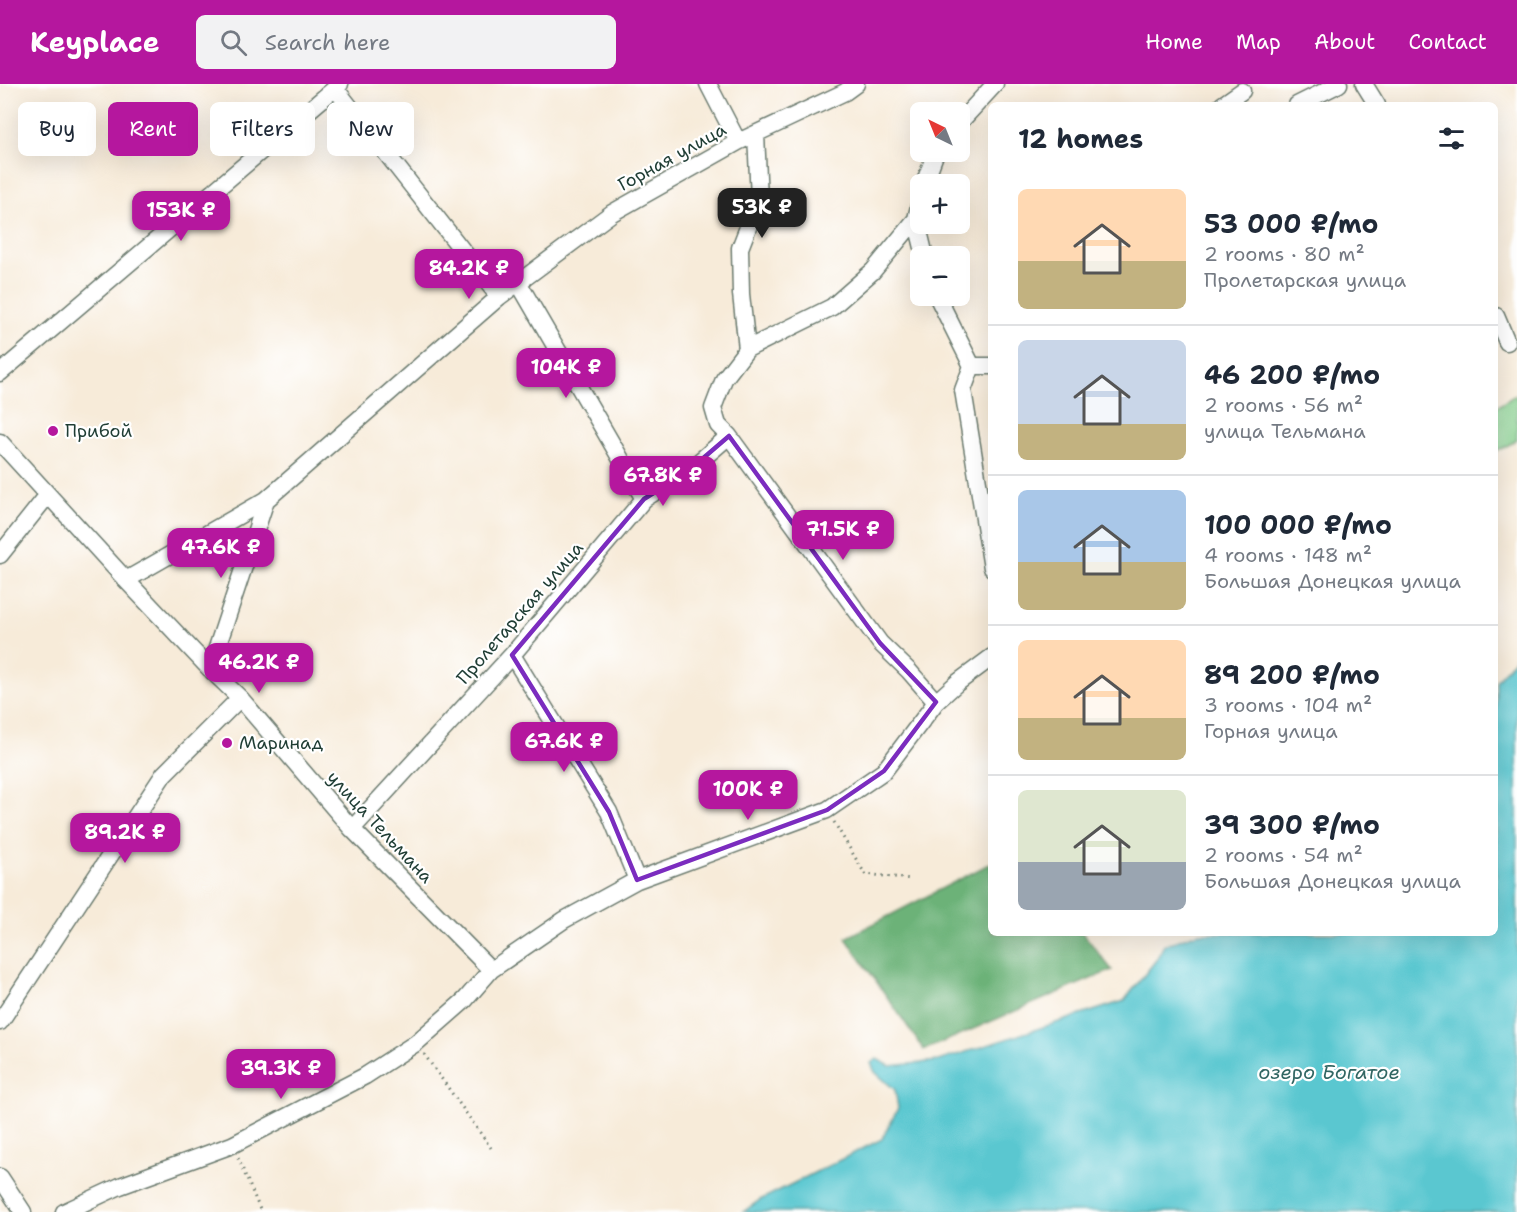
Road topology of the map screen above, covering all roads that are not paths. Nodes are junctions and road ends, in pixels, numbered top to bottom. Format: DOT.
graph roads {
  1 [pos="708,84"];
  2 [pos="856,84"];
  3 [pos="994,84"];
  4 [pos="1339,84"];
  5 [pos="1364,84"];
  6 [pos="337,86"];
  7 [pos="1242,93"];
  8 [pos="1227,102"];
  9 [pos="1303,102"];
  10 [pos="1375,102"];
  11 [pos="970,111"];
  12 [pos="756,134"];
  13 [pos="738,142"];
  14 [pos="910,226"];
  15 [pos="518,282"];
  16 [pos="498,297"];
  17 [pos="942,306"];
  18 [pos="1498,321"];
  19 [pos="1506,342"];
  20 [pos="747,349"];
  21 [pos="972,366"];
  22 [pos="988,366"];
  23 [pos="0,373"];
  24 [pos="729,436"];
  25 [pos="0,442"];
  26 [pos="48,496"];
  27 [pos="644,499"];
  28 [pos="266,500"];
  29 [pos="988,543"];
  30 [pos="0,555"];
  31 [pos="126,580"];
  32 [pos="512,655"];
  33 [pos="988,660"];
  34 [pos="210,669"];
  35 [pos="240,698"];
  36 [pos="936,702"];
  37 [pos="352,829"];
  38 [pos="637,880"];
  39 [pos="491,970"];
  40 [pos="0,1022"];
  41 [pos="0,1177"];
  42 [pos="23,1212"];
  43 [pos="64,1212"];
  1 -- 13 [label="street"];
  2 -- 12 [label="street, Горная улица"];
  3 -- 11 [label="street"];
  4 -- 9 [label="street"];
  5 -- 10 [label="street"];
  6 -- 16 [label="street"];
  6 -- 23 [label="street"];
  7 -- 8 [label="street"];
  12 -- 13 [label="street, Горная улица"];
  12 -- 20 [label="street"];
  13 -- 15 [label="street, Горная улица"];
  14 -- 20 [label="street"];
  15 -- 16 [label="street, Горная улица"];
  15 -- 27 [label="street"];
  16 -- 28 [label="street, Горная улица"];
  17 -- 21 [label="street"];
  18 -- 19 [label="street"];
  20 -- 24 [label="street"];
  21 -- 22 [label="street"];
  21 -- 29 [label="street"];
  24 -- 27 [label="street, Пролетарская улица"];
  24 -- 36 [label="street"];
  25 -- 26 [label="street, улица Тельмана"];
  26 -- 30 [label="street"];
  26 -- 31 [label="street, улица Тельмана"];
  27 -- 32 [label="street, Пролетарская улица"];
  28 -- 31 [label="street, Горная улица"];
  28 -- 34 [label="street"];
  31 -- 34 [label="street, улица Тельмана"];
  32 -- 37 [label="street, Пролетарская улица"];
  32 -- 38 [label="street"];
  33 -- 36 [label="street"];
  34 -- 35 [label="street, улица Тельмана"];
  35 -- 37 [label="street, улица Тельмана"];
  35 -- 40 [label="street"];
  36 -- 38 [label="street"];
  37 -- 39 [label="street, улица Тельмана"];
  38 -- 39 [label="street"];
  39 -- 43 [label="street"];
  41 -- 42 [label="street"];
}
